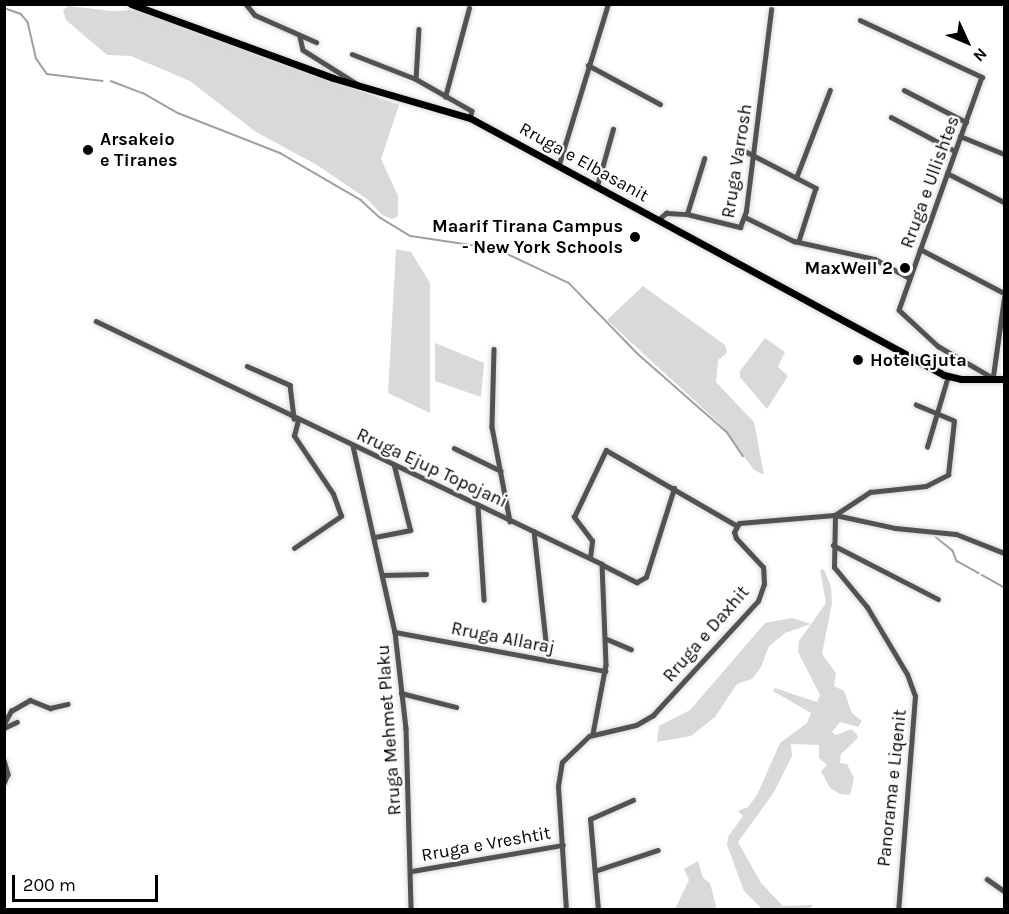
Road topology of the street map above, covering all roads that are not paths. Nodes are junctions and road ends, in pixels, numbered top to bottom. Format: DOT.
graph roads {
  1 [pos="131,4"];
  2 [pos="246,4"];
  3 [pos="608,4"];
  4 [pos="469,8"];
  5 [pos="771,10"];
  6 [pos="860,20"];
  7 [pos="420,29"];
  8 [pos="300,38"];
  9 [pos="315,42"];
  10 [pos="352,54"];
  11 [pos="588,65"];
  12 [pos="416,79"];
  13 [pos="362,87"];
  14 [pos="830,90"];
  15 [pos="904,90"];
  16 [pos="445,97"];
  17 [pos="660,104"];
  18 [pos="891,117"];
  19 [pos="470,118"];
  20 [pos="966,122"];
  21 [pos="613,129"];
  22 [pos="960,136"];
  23 [pos="745,151"];
  24 [pos="955,151"];
  25 [pos="1005,154"];
  26 [pos="753,155"];
  27 [pos="704,159"];
  28 [pos="559,164"];
  29 [pos="947,173"];
  30 [pos="796,178"];
  31 [pos="597,186"];
  32 [pos="1005,202"];
  33 [pos="687,214"];
  34 [pos="745,217"];
  35 [pos="658,220"];
  36 [pos="799,242"];
  37 [pos="920,249"];
  38 [pos="909,278"];
  39 [pos="1005,293"];
  40 [pos="1005,298"];
  41 [pos="96,321"];
  42 [pos="494,349"];
  43 [pos="248,366"];
  44 [pos="948,376"];
  45 [pos="994,377"];
  46 [pos="1005,379"];
  47 [pos="916,405"];
  48 [pos="937,416"];
  49 [pos="296,420"];
  50 [pos="353,446"];
  51 [pos="927,447"];
  52 [pos="454,448"];
  53 [pos="394,466"];
  54 [pos="501,471"];
  55 [pos="675,488"];
  56 [pos="478,506"];
  57 [pos="835,515"];
  58 [pos="510,521"];
  59 [pos="736,525"];
  60 [pos="534,531"];
  61 [pos="375,537"];
  62 [pos="832,544"];
  63 [pos="294,548"];
  64 [pos="1005,553"];
  65 [pos="590,558"];
  66 [pos="602,564"];
  67 [pos="426,574"];
  68 [pos="384,575"];
  69 [pos="938,599"];
  70 [pos="484,600"];
  71 [pos="395,632"];
  72 [pos="607,639"];
  73 [pos="631,649"];
  74 [pos="549,660"];
  75 [pos="605,671"];
  76 [pos="401,693"];
  77 [pos="68,704"];
  78 [pos="456,706"];
  79 [pos="17,722"];
  80 [pos="4,724"];
  81 [pos="4,728"];
  82 [pos="593,734"];
  83 [pos="4,760"];
  84 [pos="4,784"];
  85 [pos="633,800"];
  86 [pos="564,844"];
  87 [pos="658,850"];
  88 [pos="412,871"];
  89 [pos="595,872"];
  90 [pos="987,879"];
  91 [pos="1005,891"];
  92 [pos="411,909"];
  93 [pos="566,909"];
  94 [pos="598,909"];
  95 [pos="897,909"];
  1 -- 13 [label="main road, Rruga e Elbasanit"];
  2 -- 8 [label="street"];
  3 -- 11 [label="street"];
  4 -- 16 [label="street"];
  5 -- 26 [label="street, Rruga Varrosh"];
  6 -- 20 [label="street, Rruga e Ullishtes"];
  7 -- 12 [label="street"];
  8 -- 9 [label="street"];
  8 -- 13 [label="street"];
  10 -- 12 [label="street"];
  11 -- 17 [label="street"];
  11 -- 28 [label="street"];
  12 -- 16 [label="street"];
  13 -- 19 [label="main road, Rruga e Elbasanit"];
  14 -- 30 [label="street"];
  15 -- 20 [label="street"];
  16 -- 19 [label="street"];
  18 -- 24 [label="street"];
  19 -- 28 [label="main road, Rruga e Elbasanit"];
  20 -- 22 [label="street, Rruga e Ullishtes"];
  21 -- 31 [label="street"];
  22 -- 24 [label="street, Rruga e Ullishtes"];
  22 -- 25 [label="street"];
  23 -- 26 [label="street"];
  24 -- 29 [label="street, Rruga e Ullishtes"];
  26 -- 30 [label="street"];
  26 -- 34 [label="street, Rruga Varrosh"];
  27 -- 33 [label="street"];
  28 -- 31 [label="main road, Rruga e Elbasanit"];
  29 -- 32 [label="street"];
  29 -- 37 [label="street, Rruga e Ullishtes"];
  30 -- 36 [label="street"];
  31 -- 35 [label="main road, Rruga e Elbasanit"];
  33 -- 34 [label="street, Rruga Varrosh"];
  33 -- 35 [label="street, Rruga Varrosh"];
  34 -- 36 [label="street"];
  35 -- 44 [label="main road, Rruga e Elbasanit"];
  36 -- 38 [label="street"];
  37 -- 38 [label="street, Rruga e Ullishtes"];
  37 -- 39 [label="street"];
  38 -- 45 [label="street, Rruga e Ullishtes"];
  40 -- 45 [label="street"];
  41 -- 49 [label="street, Rruga Ejup Topojani"];
  42 -- 54 [label="street"];
  43 -- 49 [label="street"];
  44 -- 45 [label="main road, Rruga e Elbasanit"];
  44 -- 48 [label="street"];
  45 -- 46 [label="main road, Rruga e Elbasanit"];
  47 -- 48 [label="street"];
  48 -- 51 [label="street"];
  48 -- 57 [label="street"];
  49 -- 50 [label="street, Rruga Ejup Topojani"];
  49 -- 63 [label="street"];
  50 -- 53 [label="street, Rruga Ejup Topojani"];
  50 -- 61 [label="street, Rruga Mehmet Plaku"];
  52 -- 54 [label="street"];
  53 -- 56 [label="street, Rruga Ejup Topojani"];
  53 -- 61 [label="street"];
  54 -- 58 [label="street"];
  55 -- 59 [label="street"];
  55 -- 65 [label="street"];
  55 -- 66 [label="street, Rruga Ejup Topojani"];
  56 -- 58 [label="street, Rruga Ejup Topojani"];
  56 -- 70 [label="street"];
  57 -- 59 [label="street"];
  57 -- 62 [label="street, Panorama e Liqenit"];
  57 -- 64 [label="street"];
  58 -- 60 [label="street, Rruga Ejup Topojani"];
  59 -- 82 [label="street, Rruga e Daxhit"];
  60 -- 65 [label="street, Rruga Ejup Topojani"];
  60 -- 74 [label="street"];
  61 -- 68 [label="street, Rruga Mehmet Plaku"];
  62 -- 69 [label="street"];
  62 -- 95 [label="street, Panorama e Liqenit"];
  65 -- 66 [label="street, Rruga Ejup Topojani"];
  66 -- 72 [label="street"];
  67 -- 68 [label="street"];
  68 -- 71 [label="street, Rruga Mehmet Plaku"];
  71 -- 74 [label="street, Rruga Allaraj"];
  71 -- 76 [label="street, Rruga Mehmet Plaku"];
  72 -- 73 [label="street"];
  72 -- 75 [label="street"];
  74 -- 75 [label="street, Rruga Allaraj"];
  75 -- 82 [label="street"];
  76 -- 78 [label="street"];
  76 -- 88 [label="street, Rruga Mehmet Plaku"];
  77 -- 80 [label="street"];
  79 -- 81 [label="street"];
  82 -- 86 [label="street, Rruga e Daxhit"];
  83 -- 84 [label="street"];
  85 -- 89 [label="street"];
  86 -- 88 [label="street, Rruga e Vreshtit"];
  86 -- 93 [label="street, Rruga e Daxhit"];
  87 -- 89 [label="street"];
  88 -- 92 [label="street, Rruga Mehmet Plaku"];
  89 -- 94 [label="street"];
  90 -- 91 [label="street"];
}
